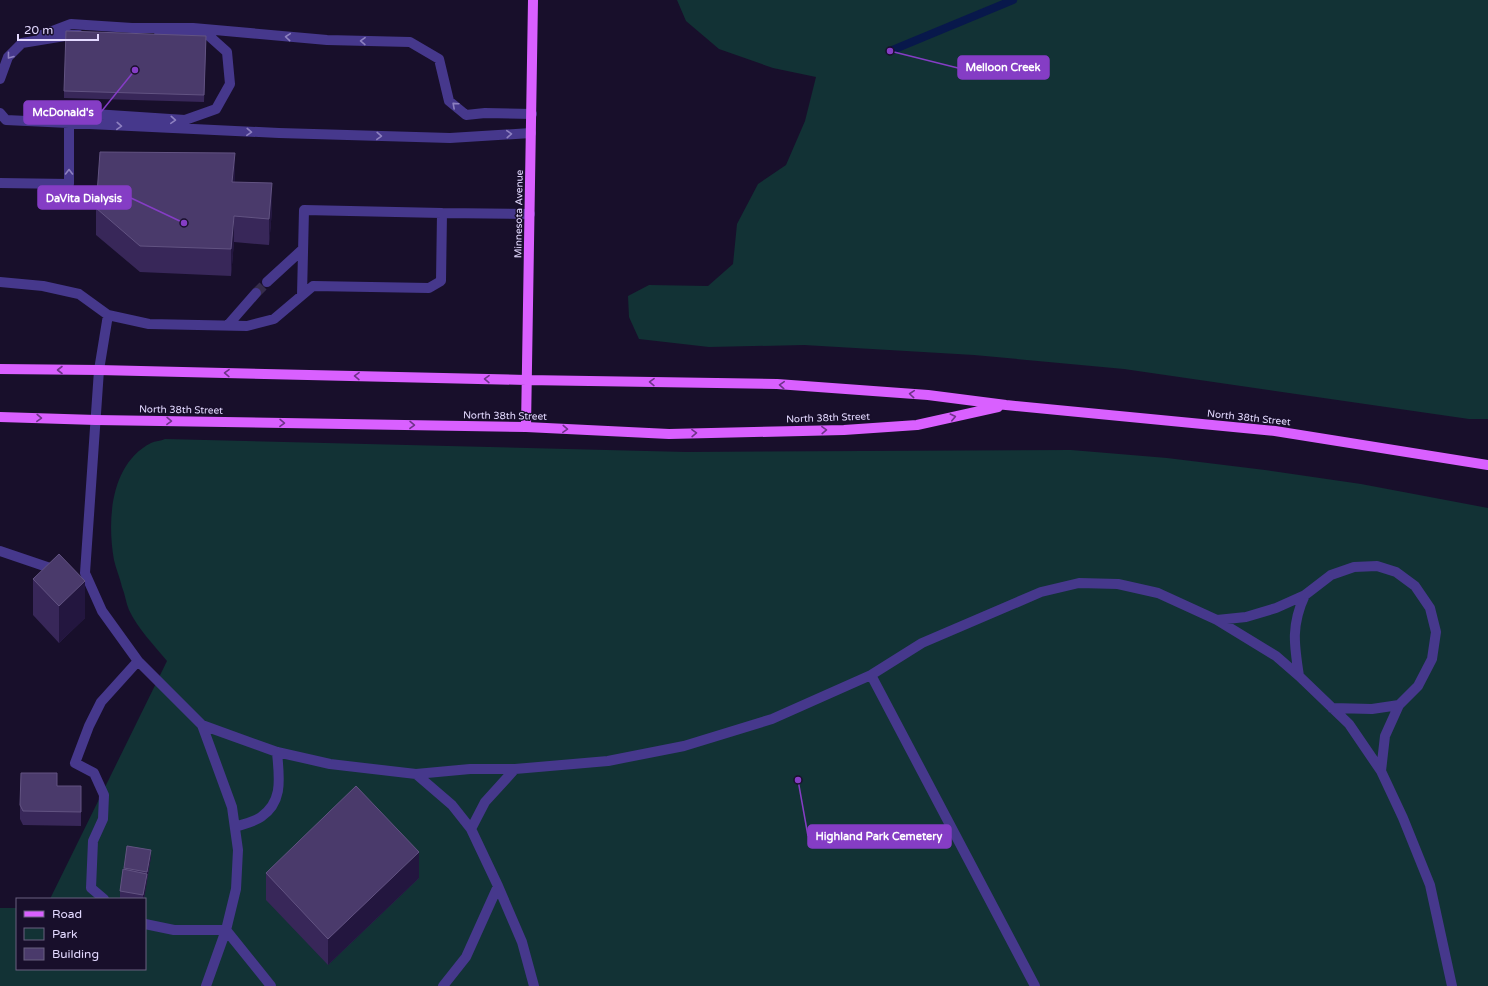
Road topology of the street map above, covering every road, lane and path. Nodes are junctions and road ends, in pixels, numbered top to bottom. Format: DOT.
graph roads {
  1 [pos="534,0"];
  2 [pos="22,43"];
  3 [pos="0,79"];
  4 [pos="0,113"];
  5 [pos="532,114"];
  6 [pos="69,124"];
  7 [pos="531,132"];
  8 [pos="0,183"];
  9 [pos="442,213"];
  10 [pos="530,214"];
  11 [pos="303,249"];
  12 [pos="0,282"];
  13 [pos="267,282"];
  14 [pos="256,293"];
  15 [pos="302,295"];
  16 [pos="108,315"];
  17 [pos="228,325"];
  18 [pos="0,369"];
  19 [pos="99,370"];
  20 [pos="526,380"];
  21 [pos="1006,405"];
  22 [pos="0,417"];
  23 [pos="96,420"];
  24 [pos="526,428"];
  25 [pos="1488,465"];
  26 [pos="0,550"];
  27 [pos="78,573"];
  28 [pos="1305,595"];
  29 [pos="1217,620"];
  30 [pos="138,661"];
  31 [pos="871,675"];
  32 [pos="1299,676"];
  33 [pos="1399,705"];
  34 [pos="1332,708"];
  35 [pos="202,726"];
  36 [pos="277,752"];
  37 [pos="515,769"];
  38 [pos="1381,771"];
  39 [pos="416,774"];
  40 [pos="235,827"];
  41 [pos="471,829"];
  42 [pos="498,886"];
  43 [pos="103,898"];
  44 [pos="146,924"];
  45 [pos="226,930"];
  46 [pos="206,986"];
  47 [pos="271,986"];
  48 [pos="443,986"];
  49 [pos="534,986"];
  50 [pos="1035,986"];
  51 [pos="1452,986"];
  1 -- 5 [label="main road, Minnesota Avenue"];
  2 -- 3 [label="lane, one-way"];
  5 -- 2 [label="lane, one-way"];
  6 -- 2 [label="lane, one-way"];
  4 -- 6 [label="lane"];
  5 -- 7 [label="main road, Minnesota Avenue"];
  6 -- 7 [label="lane, one-way"];
  8 -- 6 [label="lane, one-way"];
  7 -- 10 [label="main road, Minnesota Avenue"];
  9 -- 10 [label="lane"];
  9 -- 11 [label="lane"];
  9 -- 15 [label="lane"];
  10 -- 20 [label="main road, Minnesota Avenue"];
  11 -- 13 [label="lane"];
  11 -- 15 [label="lane"];
  12 -- 16 [label="lane"];
  14 -- 17 [label="lane"];
  15 -- 17 [label="lane"];
  16 -- 17 [label="lane"];
  16 -- 19 [label="lane"];
  19 -- 18 [label="main road, North 38th Street, one-way"];
  20 -- 19 [label="main road, North 38th Street, one-way"];
  19 -- 23 [label="lane"];
  21 -- 20 [label="main road, North 38th Street, one-way"];
  20 -- 24 [label="main road, Minnesota Avenue"];
  24 -- 21 [label="main road, North 38th Street, one-way"];
  21 -- 25 [label="main road, North 38th Street"];
  22 -- 23 [label="main road, North 38th Street, one-way"];
  23 -- 24 [label="main road, North 38th Street, one-way"];
  23 -- 27 [label="lane"];
  26 -- 27 [label="lane"];
  27 -- 30 [label="lane"];
  28 -- 29 [label="lane"];
  28 -- 32 [label="lane"];
  28 -- 33 [label="lane"];
  29 -- 31 [label="lane"];
  29 -- 32 [label="lane"];
  30 -- 35 [label="lane"];
  30 -- 43 [label="lane"];
  31 -- 37 [label="lane"];
  31 -- 50 [label="lane"];
  32 -- 34 [label="lane"];
  33 -- 34 [label="lane"];
  33 -- 38 [label="lane"];
  34 -- 38 [label="lane"];
  35 -- 36 [label="lane"];
  35 -- 40 [label="lane"];
  36 -- 39 [label="lane"];
  36 -- 40 [label="lane"];
  37 -- 39 [label="lane"];
  37 -- 41 [label="lane"];
  38 -- 51 [label="lane"];
  39 -- 41 [label="lane"];
  40 -- 45 [label="lane"];
  41 -- 42 [label="lane"];
  42 -- 48 [label="lane"];
  42 -- 49 [label="lane"];
  44 -- 45 [label="lane"];
  45 -- 46 [label="lane"];
  45 -- 47 [label="lane"];
}
